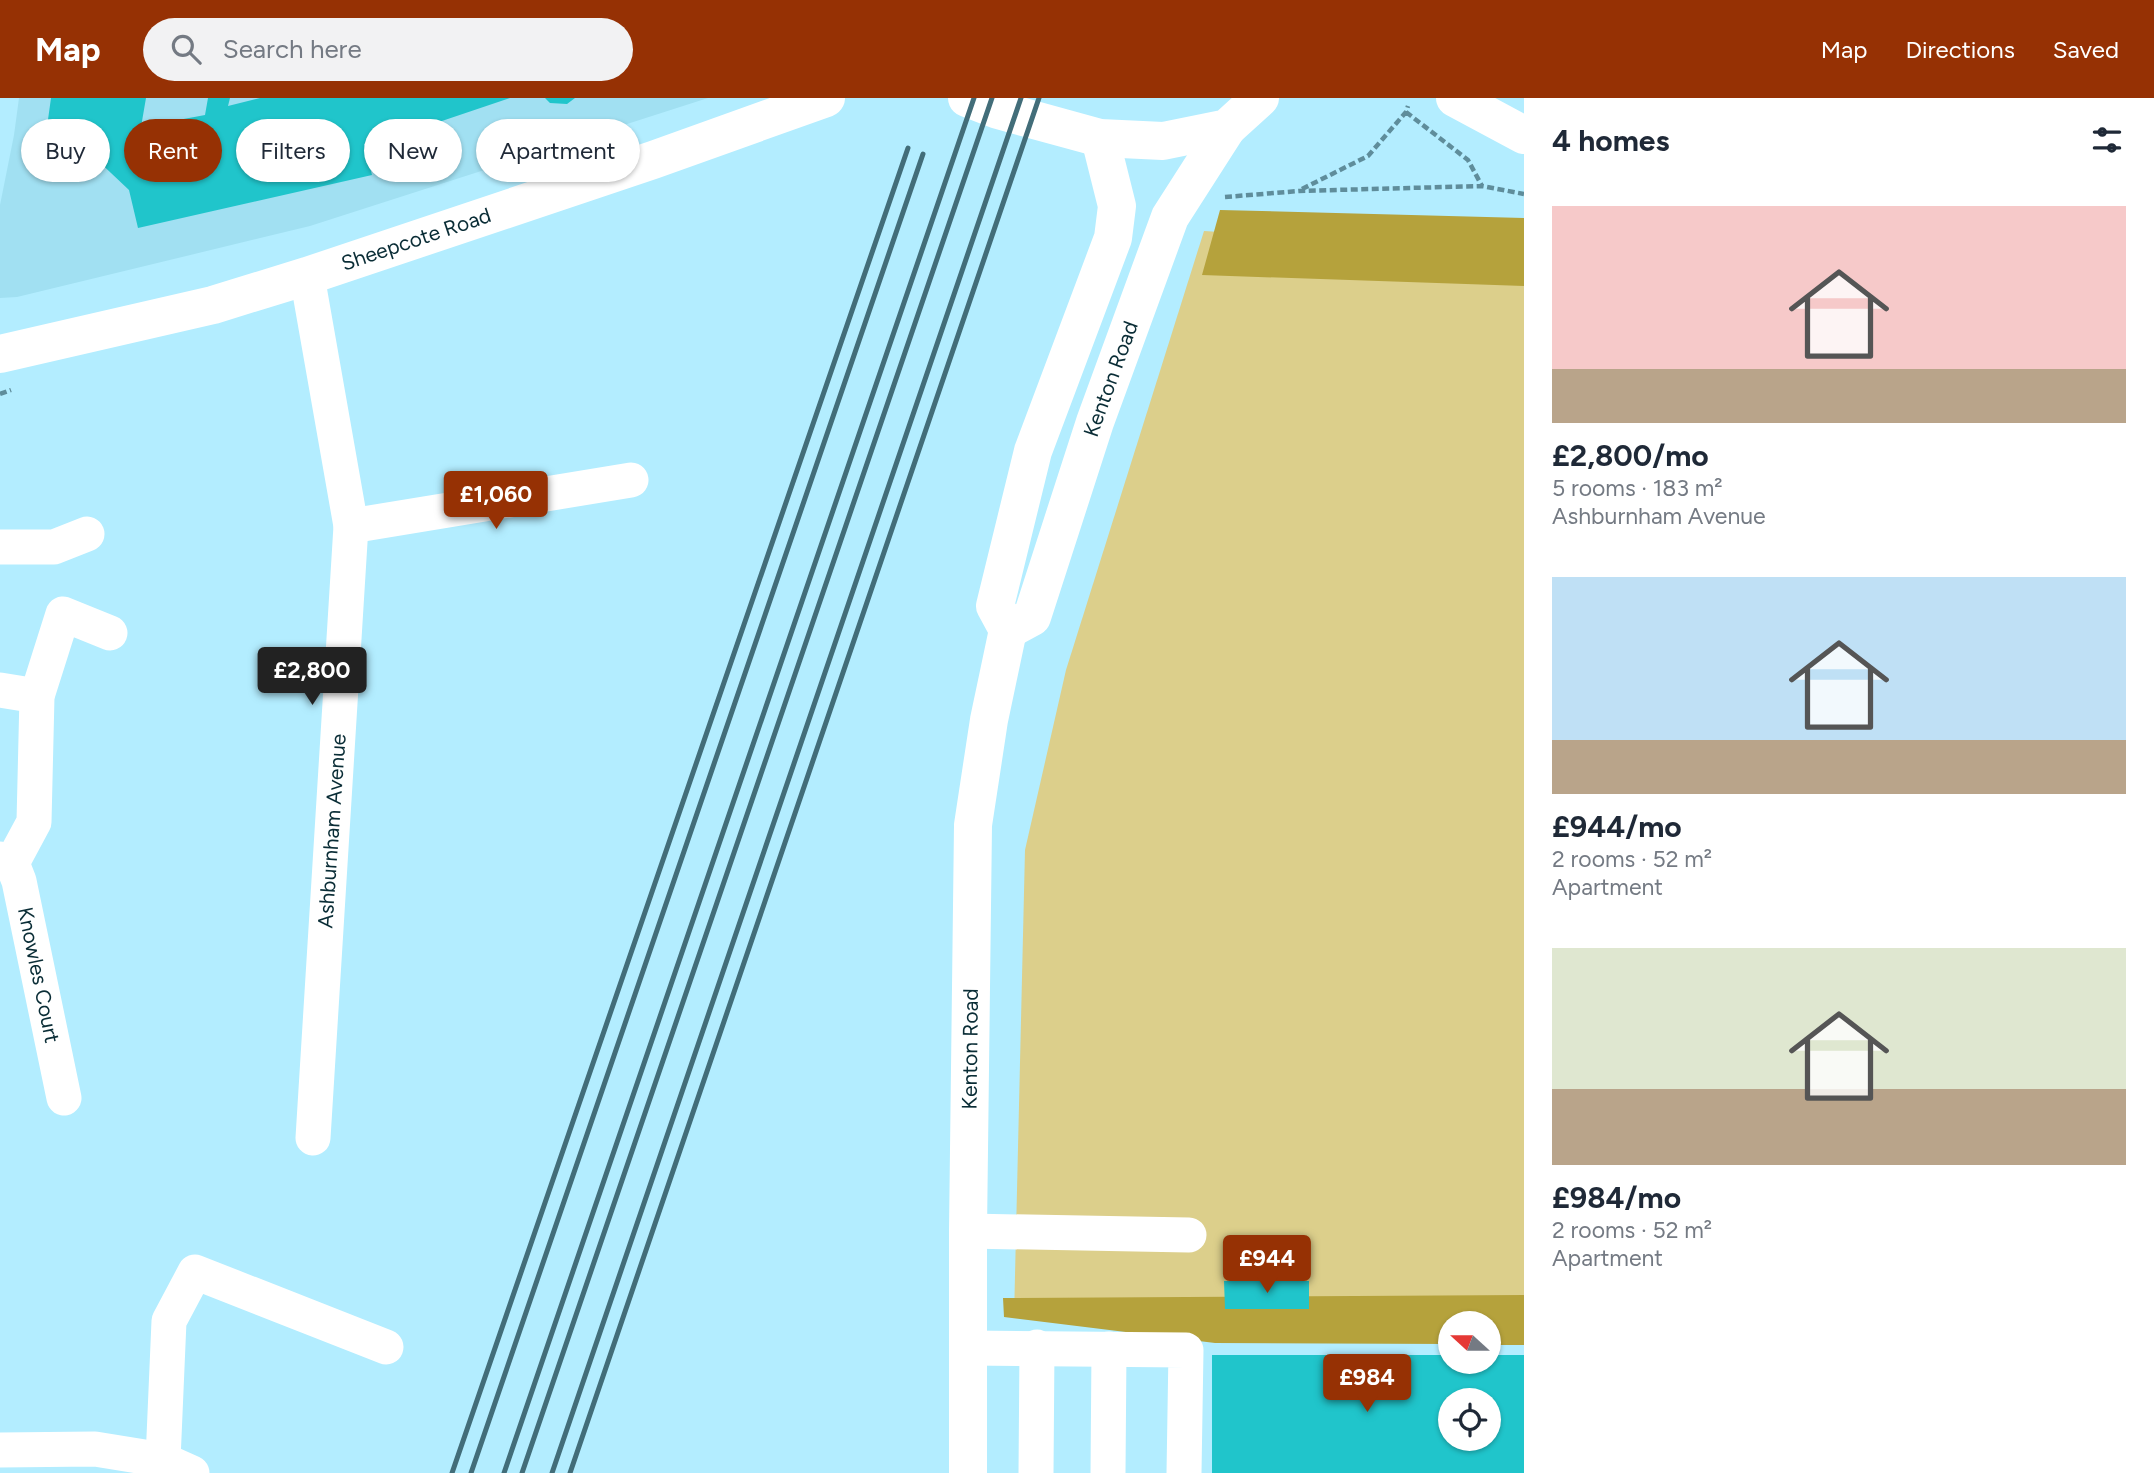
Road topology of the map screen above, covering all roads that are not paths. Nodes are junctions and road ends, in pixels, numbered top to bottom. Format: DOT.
graph roads {
  1 [pos="826,98"];
  2 [pos="844,98"];
  3 [pos="967,98"];
  4 [pos="1260,98"];
  5 [pos="1455,98"];
  6 [pos="1227,128"];
  7 [pos="1524,135"];
  8 [pos="1100,138"];
  9 [pos="307,276"];
  10 [pos="3,349"];
  11 [pos="631,480"];
  12 [pos="351,526"];
  13 [pos="87,534"];
  14 [pos="0,547"];
  15 [pos="1008,630"];
  16 [pos="110,633"];
  17 [pos="0,690"];
  18 [pos="37,696"];
  19 [pos="6,861"];
  20 [pos="64,1098"];
  21 [pos="313,1138"];
  22 [pos="968,1231"];
  23 [pos="1189,1235"];
  24 [pos="386,1346"];
  25 [pos="1037,1347"];
  26 [pos="969,1348"];
  27 [pos="1109,1349"];
  28 [pos="0,1450"];
  29 [pos="177,1466"];
  30 [pos="968,1473"];
  31 [pos="1036,1473"];
  32 [pos="1108,1473"];
  33 [pos="1184,1473"];
  1 -- 2 [label="main road, Sheepcote Road"];
  1 -- 9 [label="main road, Sheepcote Road"];
  3 -- 8 [label="main road"];
  4 -- 6 [label="main road, Kenton Road"];
  5 -- 7 [label="main road"];
  6 -- 8 [label="main road"];
  6 -- 15 [label="main road, Kenton Road"];
  8 -- 15 [label="main road"];
  9 -- 10 [label="main road, Sheepcote Road"];
  9 -- 12 [label="street, Ashburnham Avenue"];
  11 -- 12 [label="street"];
  12 -- 21 [label="street, Ashburnham Avenue"];
  13 -- 14 [label="street"];
  15 -- 22 [label="main road, Kenton Road"];
  16 -- 18 [label="street"];
  17 -- 18 [label="street"];
  18 -- 19 [label="street"];
  19 -- 20 [label="street, Knowles Court"];
  22 -- 23 [label="street"];
  22 -- 26 [label="main road, Kenton Road"];
  24 -- 29 [label="street"];
  25 -- 26 [label="street"];
  25 -- 27 [label="street"];
  25 -- 31 [label="street"];
  26 -- 30 [label="main road, Kenton Road"];
  27 -- 32 [label="street"];
  27 -- 33 [label="street"];
  28 -- 29 [label="street"];
}
